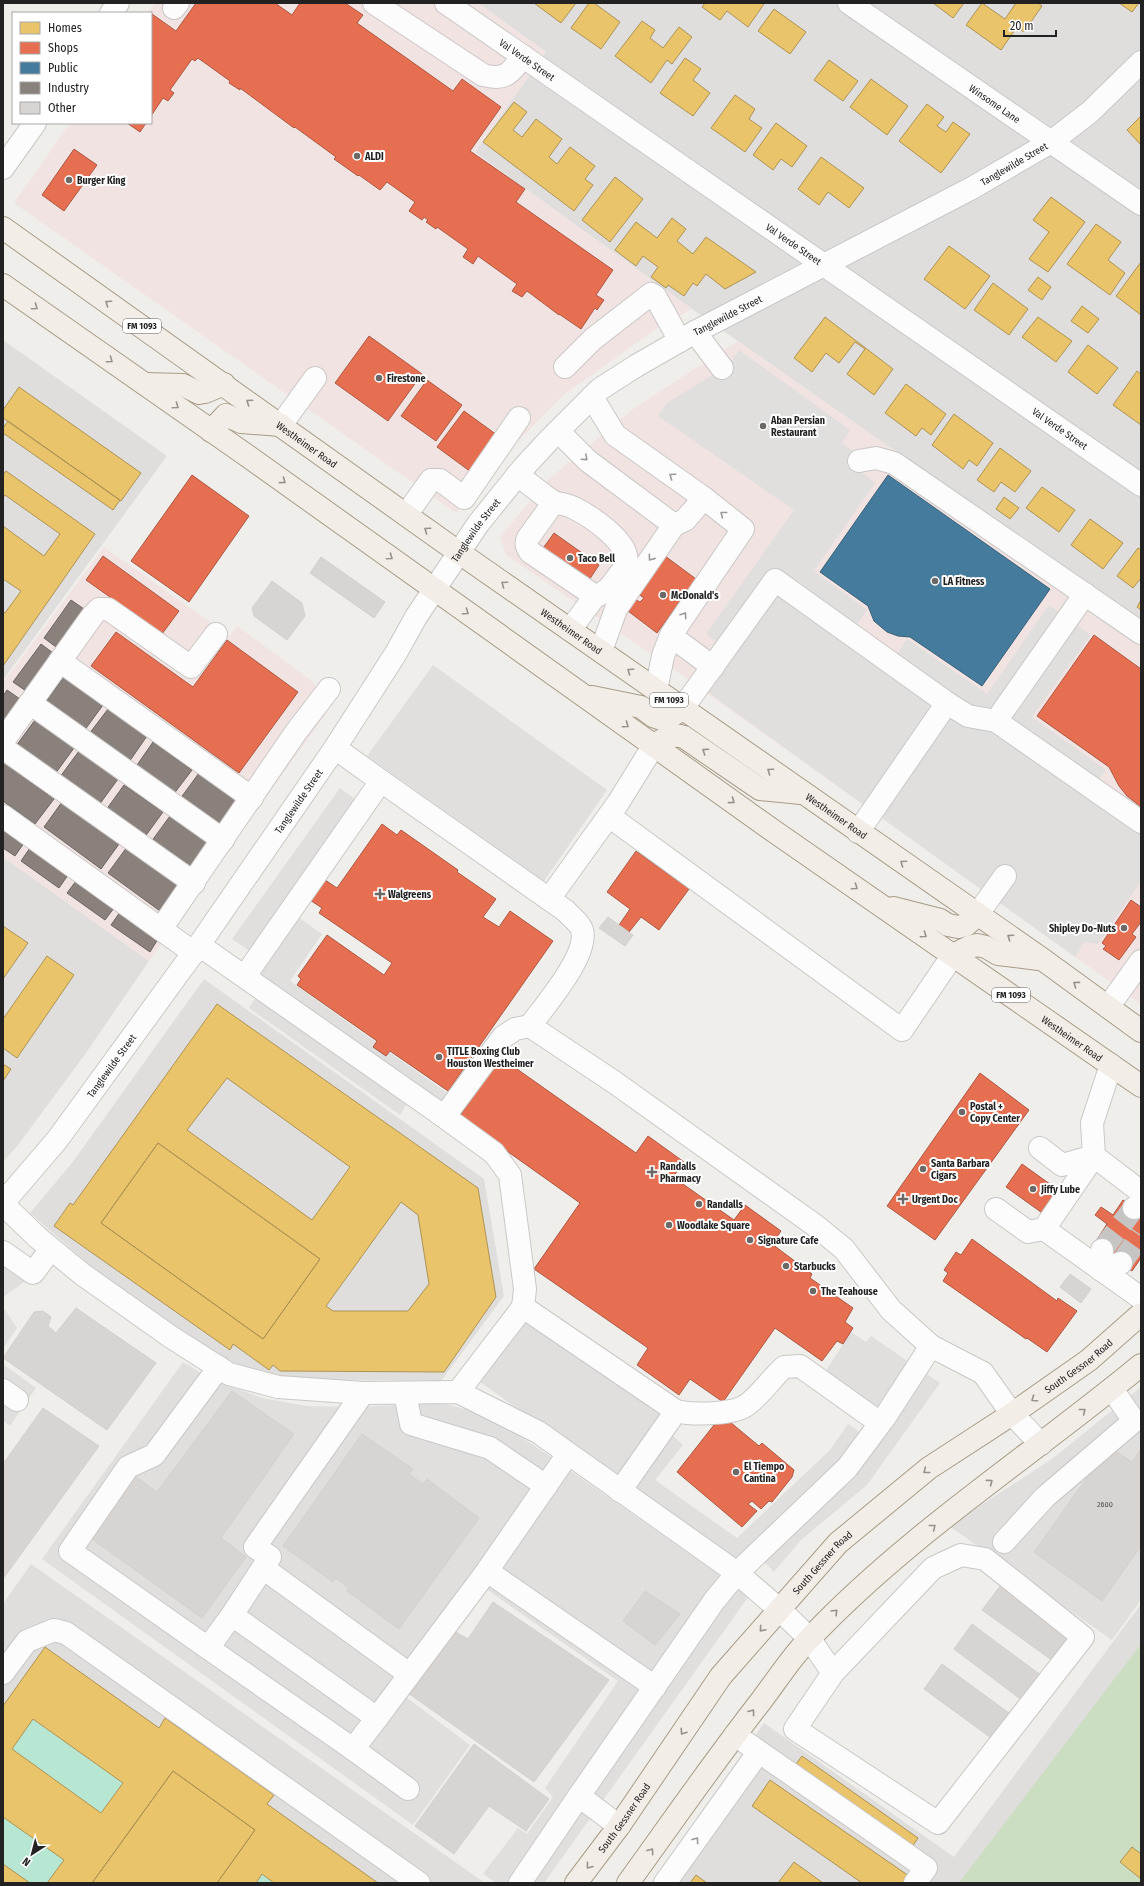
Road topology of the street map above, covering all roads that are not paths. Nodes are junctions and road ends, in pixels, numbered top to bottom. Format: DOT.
graph roads {
  1 [pos="118,3"];
  2 [pos="374,3"];
  3 [pos="446,3"];
  4 [pos="848,3"];
  5 [pos="112,12"];
  6 [pos="523,56"];
  7 [pos="1141,62"];
  8 [pos="34,124"];
  9 [pos="1051,142"];
  10 [pos="3,168"];
  11 [pos="1141,204"];
  12 [pos="3,228"];
  13 [pos="825,264"];
  14 [pos="3,285"];
  15 [pos="687,337"];
  16 [pos="565,367"];
  17 [pos="722,368"];
  18 [pos="315,378"];
  19 [pos="144,384"];
  20 [pos="224,384"];
  21 [pos="592,396"];
  22 [pos="519,418"];
  23 [pos="280,425"];
  24 [pos="211,431"];
  25 [pos="558,431"];
  26 [pos="859,462"];
  27 [pos="517,475"];
  28 [pos="1141,485"];
  29 [pos="464,498"];
  30 [pos="704,498"];
  31 [pos="554,502"];
  32 [pos="406,515"];
  33 [pos="485,515"];
  34 [pos="674,526"];
  35 [pos="459,552"];
  36 [pos="434,589"];
  37 [pos="1085,594"];
  38 [pos="594,596"];
  39 [pos="570,630"];
  40 [pos="1141,633"];
  41 [pos="216,634"];
  42 [pos="671,636"];
  43 [pos="601,651"];
  44 [pos="60,661"];
  45 [pos="713,667"];
  46 [pos="329,689"];
  47 [pos="656,690"];
  48 [pos="583,695"];
  49 [pos="30,703"];
  50 [pos="948,703"];
  51 [pos="682,709"];
  52 [pos="996,721"];
  53 [pos="3,741"];
  54 [pos="654,745"];
  55 [pos="3,748"];
  56 [pos="335,748"];
  57 [pos="381,781"];
  58 [pos="802,793"];
  59 [pos="252,798"];
  60 [pos="3,816"];
  61 [pos="608,816"];
  62 [pos="1141,822"];
  63 [pos="858,832"];
  64 [pos="223,840"];
  65 [pos="1005,876"];
  66 [pos="194,883"];
  67 [pos="549,898"];
  68 [pos="880,905"];
  69 [pos="977,915"];
  70 [pos="161,929"];
  71 [pos="197,949"];
  72 [pos="953,955"];
  73 [pos="1042,959"];
  74 [pos="1141,961"];
  75 [pos="245,976"];
  76 [pos="1108,1007"];
  77 [pos="530,1026"];
  78 [pos="1141,1031"];
  79 [pos="1111,1065"];
  80 [pos="1141,1086"];
  81 [pos="439,1113"];
  82 [pos="1040,1148"];
  83 [pos="1094,1156"];
  84 [pos="1139,1202"];
  85 [pos="3,1203"];
  86 [pos="996,1209"];
  87 [pos="1044,1229"];
  88 [pos="51,1249"];
  89 [pos="3,1252"];
  90 [pos="1141,1298"];
  91 [pos="522,1307"];
  92 [pos="1141,1314"];
  93 [pos="931,1346"];
  94 [pos="1141,1365"];
  95 [pos="219,1367"];
  96 [pos="1112,1388"];
  97 [pos="458,1392"];
  98 [pos="363,1393"];
  99 [pos="405,1393"];
  100 [pos="676,1411"];
  101 [pos="1012,1414"];
  102 [pos="880,1423"];
  103 [pos="1041,1444"];
  104 [pos="568,1454"];
  105 [pos="546,1486"];
  106 [pos="620,1491"];
  107 [pos="1004,1542"];
  108 [pos="263,1568"];
  109 [pos="487,1571"];
  110 [pos="737,1573"];
  111 [pos="779,1609"];
  112 [pos="232,1615"];
  113 [pos="809,1638"];
  114 [pos="208,1648"];
  115 [pos="3,1673"];
  116 [pos="833,1673"];
  117 [pos="409,1674"];
  118 [pos="655,1686"];
  119 [pos="377,1718"];
  120 [pos="747,1745"];
  121 [pos="353,1749"];
  122 [pos="408,1789"];
  123 [pos="579,1796"];
  124 [pos="619,1826"];
  125 [pos="419,1883"];
  126 [pos="520,1883"];
  127 [pos="576,1883"];
  128 [pos="628,1883"];
  129 [pos="666,1883"];
  130 [pos="915,1883"];
  1 -- 5 [label="street"];
  2 -- 6 [label="street"];
  3 -- 6 [label="street, Val Verde Street"];
  4 -- 9 [label="street, Winsome Lane"];
  6 -- 13 [label="street, Val Verde Street"];
  7 -- 9 [label="street, Tanglewilde Street"];
  8 -- 10 [label="street"];
  9 -- 11 [label="street, Winsome Lane"];
  9 -- 13 [label="street, Tanglewilde Street"];
  20 -- 12 [label="main road, Westheimer Road / FM 1093, one-way"];
  13 -- 15 [label="street, Tanglewilde Street"];
  13 -- 28 [label="street, Val Verde Street"];
  14 -- 19 [label="main road, Westheimer Road / FM 1093, one-way"];
  15 -- 16 [label="street"];
  15 -- 17 [label="street"];
  15 -- 21 [label="street, Tanglewilde Street"];
  18 -- 23 [label="street"];
  19 -- 20 [label="main road"];
  19 -- 24 [label="main road, Westheimer Road / FM 1093, one-way"];
  23 -- 20 [label="main road, Westheimer Road / FM 1093, one-way"];
  21 -- 25 [label="street, Tanglewilde Street"];
  30 -- 21 [label="street, one-way"];
  22 -- 29 [label="street"];
  23 -- 24 [label="main road"];
  23 -- 32 [label="main road, Westheimer Road / FM 1093"];
  24 -- 36 [label="main road, Westheimer Road / FM 1093, one-way"];
  25 -- 27 [label="street, Tanglewilde Street"];
  25 -- 34 [label="street, one-way"];
  26 -- 37 [label="street"];
  27 -- 31 [label="street"];
  27 -- 33 [label="street, Tanglewilde Street"];
  29 -- 32 [label="street"];
  29 -- 33 [label="street"];
  30 -- 34 [label="street"];
  42 -- 30 [label="street, one-way"];
  31 -- 38 [label="street"];
  31 -- 38 [label="street"];
  35 -- 32 [label="main road, Westheimer Road / FM 1093, one-way"];
  33 -- 35 [label="street, Tanglewilde Street"];
  34 -- 43 [label="street, one-way"];
  35 -- 36 [label="street, Tanglewilde Street"];
  39 -- 35 [label="main road, Westheimer Road / FM 1093, one-way"];
  36 -- 48 [label="main road, Westheimer Road / FM 1093, one-way"];
  36 -- 56 [label="street, Tanglewilde Street"];
  37 -- 40 [label="street"];
  37 -- 52 [label="street"];
  38 -- 39 [label="street"];
  39 -- 43 [label="main road, Westheimer Road / FM 1093"];
  41 -- 44 [label="street"];
  42 -- 45 [label="street"];
  42 -- 47 [label="street"];
  47 -- 43 [label="main road, Westheimer Road / FM 1093, one-way"];
  44 -- 49 [label="street"];
  44 -- 59 [label="street"];
  45 -- 50 [label="street"];
  45 -- 51 [label="street"];
  46 -- 59 [label="street"];
  47 -- 51 [label="main road, Westheimer Road / FM 1093"];
  48 -- 51 [label="main road"];
  48 -- 54 [label="main road, Westheimer Road / FM 1093, one-way"];
  49 -- 53 [label="street"];
  49 -- 64 [label="street"];
  50 -- 52 [label="street"];
  50 -- 63 [label="street"];
  58 -- 51 [label="main road, Westheimer Road / FM 1093, one-way"];
  52 -- 62 [label="street"];
  58 -- 54 [label="main road, one-way"];
  54 -- 61 [label="street"];
  54 -- 68 [label="main road, Westheimer Road / FM 1093, one-way"];
  55 -- 66 [label="street"];
  56 -- 57 [label="street"];
  56 -- 71 [label="street, Tanglewilde Street"];
  57 -- 67 [label="street"];
  57 -- 75 [label="street"];
  58 -- 63 [label="main road, Westheimer Road / FM 1093"];
  59 -- 64 [label="street"];
  60 -- 70 [label="street"];
  61 -- 67 [label="street"];
  61 -- 72 [label="street"];
  69 -- 63 [label="main road, Westheimer Road / FM 1093, one-way"];
  64 -- 66 [label="street"];
  65 -- 69 [label="street"];
  66 -- 70 [label="street"];
  67 -- 77 [label="street"];
  68 -- 69 [label="main road"];
  68 -- 72 [label="main road, Westheimer Road / FM 1093, one-way"];
  73 -- 69 [label="main road, Westheimer Road / FM 1093, one-way"];
  70 -- 71 [label="street"];
  71 -- 75 [label="street"];
  71 -- 85 [label="street, Tanglewilde Street"];
  72 -- 73 [label="main road"];
  72 -- 79 [label="main road, Westheimer Road / FM 1093"];
  76 -- 73 [label="main road, Westheimer Road / FM 1093, one-way"];
  74 -- 76 [label="street"];
  75 -- 81 [label="street"];
  76 -- 78 [label="main road, Westheimer Road / FM 1093"];
  77 -- 81 [label="street"];
  77 -- 93 [label="street"];
  79 -- 80 [label="main road, Westheimer Road / FM 1093"];
  79 -- 83 [label="street"];
  81 -- 91 [label="street"];
  82 -- 83 [label="street"];
  83 -- 84 [label="street"];
  83 -- 87 [label="street"];
  85 -- 88 [label="street"];
  86 -- 87 [label="street"];
  87 -- 90 [label="street"];
  88 -- 89 [label="street"];
  88 -- 95 [label="street"];
  91 -- 97 [label="street"];
  91 -- 100 [label="street"];
  92 -- 101 [label="main road, South Gessner Road, one-way"];
  93 -- 101 [label="street"];
  93 -- 102 [label="street"];
  94 -- 96 [label="main road"];
  95 -- 98 [label="street"];
  95 -- 114 [label="street"];
  103 -- 96 [label="main road, one-way"];
  96 -- 107 [label="street"];
  97 -- 99 [label="street"];
  97 -- 104 [label="street"];
  98 -- 99 [label="street"];
  98 -- 108 [label="street"];
  99 -- 105 [label="street"];
  100 -- 102 [label="street"];
  100 -- 106 [label="street"];
  101 -- 103 [label="street"];
  101 -- 111 [label="main road, South Gessner Road, one-way"];
  102 -- 110 [label="street"];
  113 -- 103 [label="main road, one-way"];
  104 -- 105 [label="street"];
  104 -- 106 [label="street"];
  105 -- 109 [label="street"];
  106 -- 110 [label="street"];
  108 -- 112 [label="street"];
  108 -- 117 [label="street"];
  109 -- 117 [label="street"];
  109 -- 118 [label="street"];
  110 -- 111 [label="street"];
  110 -- 118 [label="street"];
  111 -- 113 [label="street"];
  111 -- 124 [label="main road, South Gessner Road, one-way"];
  112 -- 114 [label="street"];
  112 -- 119 [label="street"];
  113 -- 116 [label="street"];
  120 -- 113 [label="main road, one-way"];
  114 -- 121 [label="street"];
  115 -- 125 [label="street"];
  116 -- 116 [label="street"];
  117 -- 119 [label="street"];
  118 -- 123 [label="street"];
  119 -- 121 [label="street"];
  128 -- 120 [label="main road, one-way"];
  129 -- 120 [label="street, one-way"];
  120 -- 130 [label="street"];
  121 -- 122 [label="street"];
  123 -- 124 [label="street"];
  123 -- 126 [label="street"];
  124 -- 127 [label="main road, South Gessner Road, one-way"];
}
